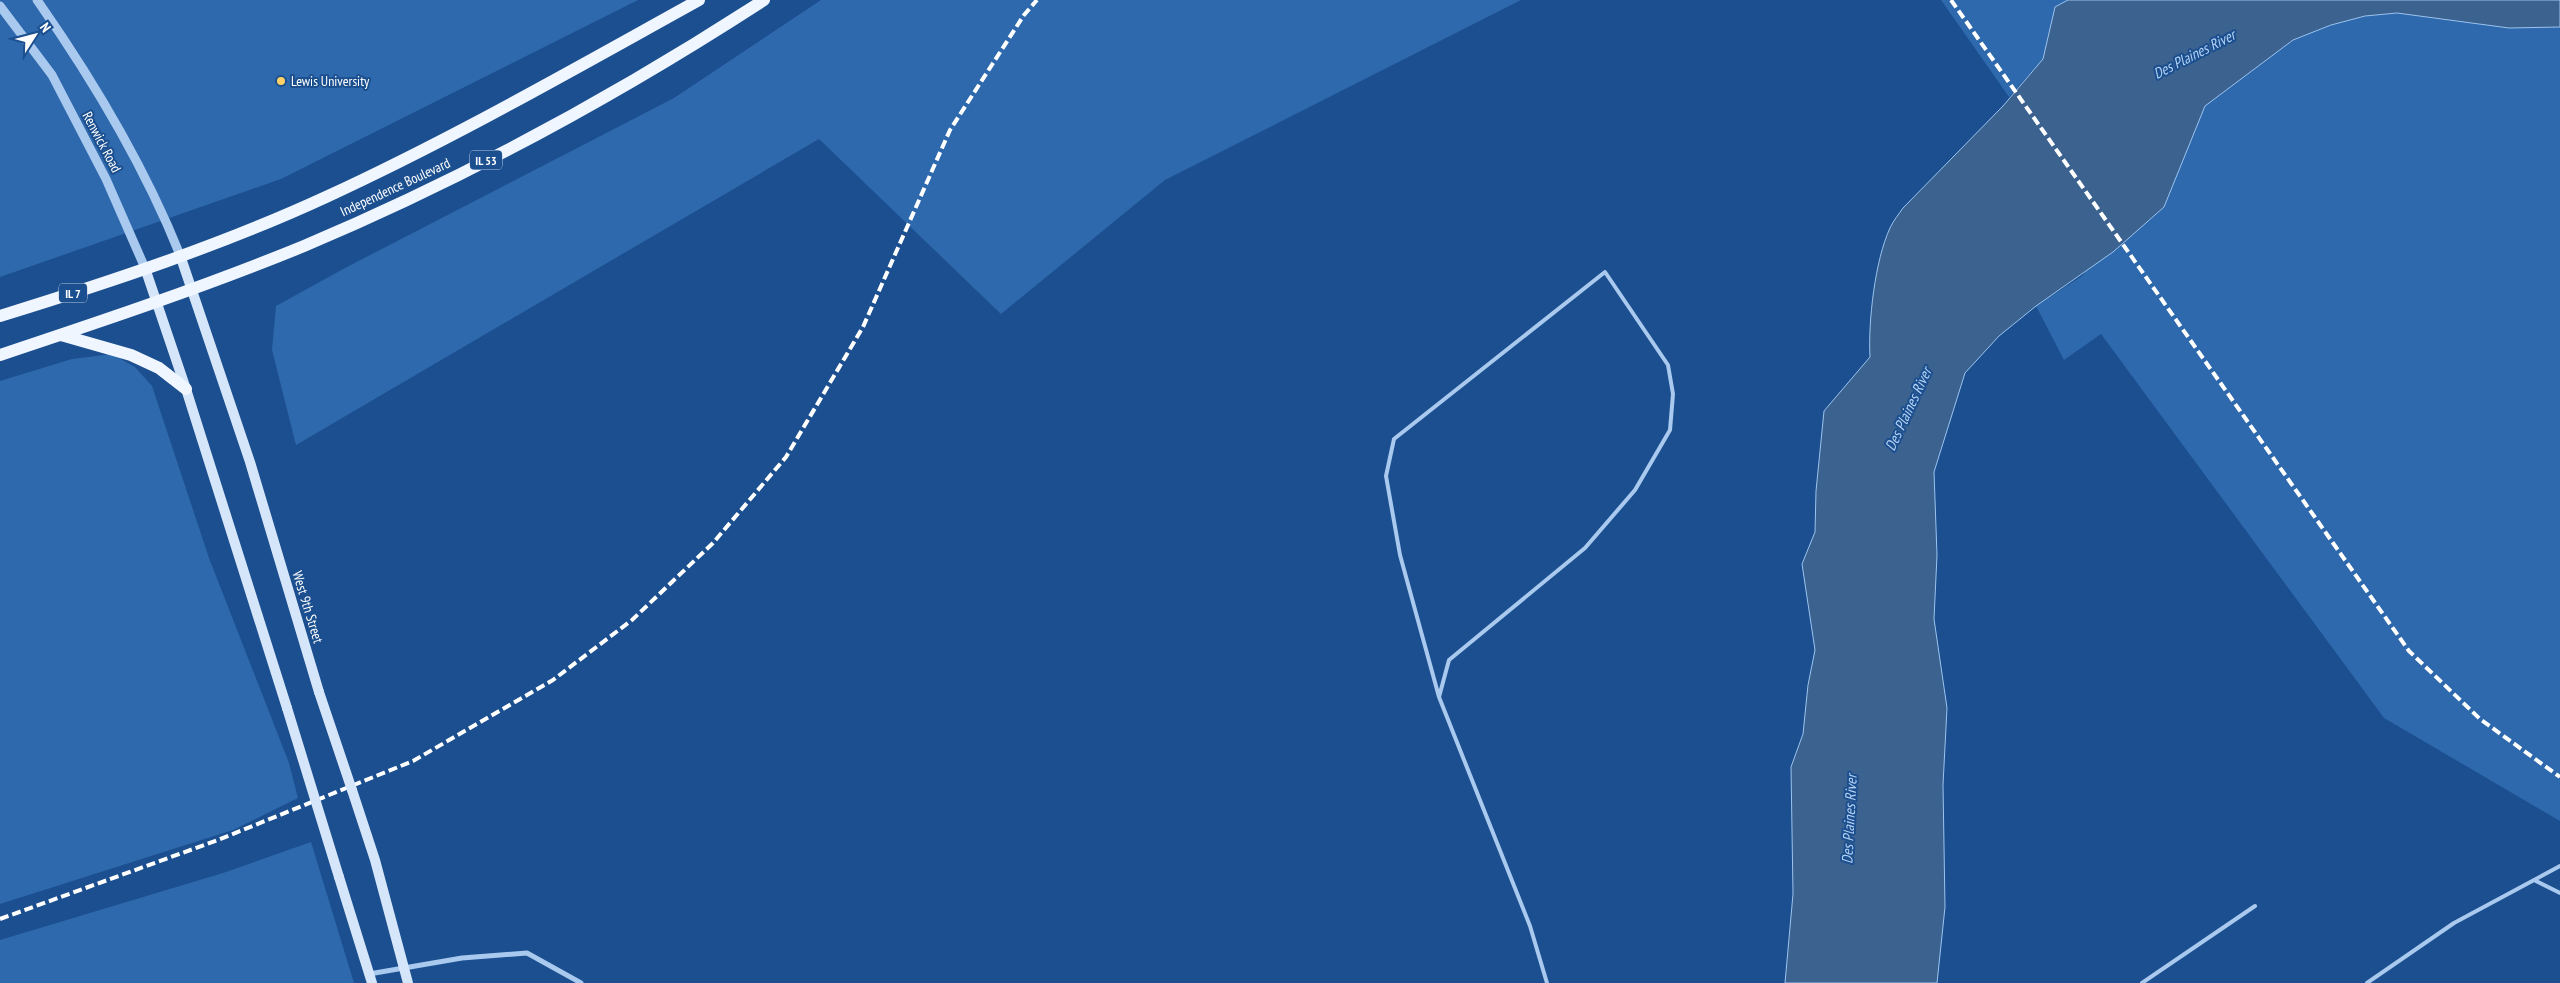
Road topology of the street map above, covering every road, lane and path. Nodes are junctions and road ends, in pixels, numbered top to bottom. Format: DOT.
graph roads {
  1 [pos="37,0"];
  2 [pos="699,0"];
  3 [pos="764,0"];
  4 [pos="0,6"];
  5 [pos="180,255"];
  6 [pos="145,268"];
  7 [pos="192,289"];
  8 [pos="157,302"];
  9 [pos="0,316"];
  10 [pos="61,335"];
  11 [pos="0,355"];
  12 [pos="186,389"];
  13 [pos="1439,697"];
  14 [pos="2560,866"];
  15 [pos="2534,880"];
  16 [pos="2560,893"];
  17 [pos="2255,906"];
  18 [pos="405,968"];
  19 [pos="371,979"];
  20 [pos="408,983"];
  21 [pos="581,983"];
  22 [pos="1547,983"];
  23 [pos="2142,983"];
  24 [pos="2367,983"];
  1 -- 5 [label="street, Renwick Road"];
  2 -- 5 [label="main road, Independence Boulevard"];
  3 -- 7 [label="main road, Independence Boulevard / IL 53"];
  4 -- 6 [label="street, Renwick Road"];
  5 -- 6 [label="main road, Independence Boulevard"];
  5 -- 7 [label="main road, West 9th Street"];
  6 -- 8 [label="main road, Renwick Road"];
  6 -- 9 [label="main road, IL 7"];
  7 -- 8 [label="main road, Independence Boulevard"];
  7 -- 18 [label="main road, West 9th Street, bridge"];
  8 -- 10 [label="main road, Independence Boulevard"];
  8 -- 12 [label="main road"];
  10 -- 11 [label="main road, Independence Boulevard"];
  10 -- 12 [label="main road"];
  12 -- 19 [label="main road, bridge"];
  13 -- 13 [label="lane"];
  13 -- 22 [label="lane"];
  14 -- 15 [label="lane"];
  15 -- 16 [label="lane"];
  15 -- 24 [label="lane"];
  17 -- 23 [label="lane"];
  18 -- 19 [label="street"];
  18 -- 20 [label="main road, West 9th Street"];
  18 -- 21 [label="street"];
}
